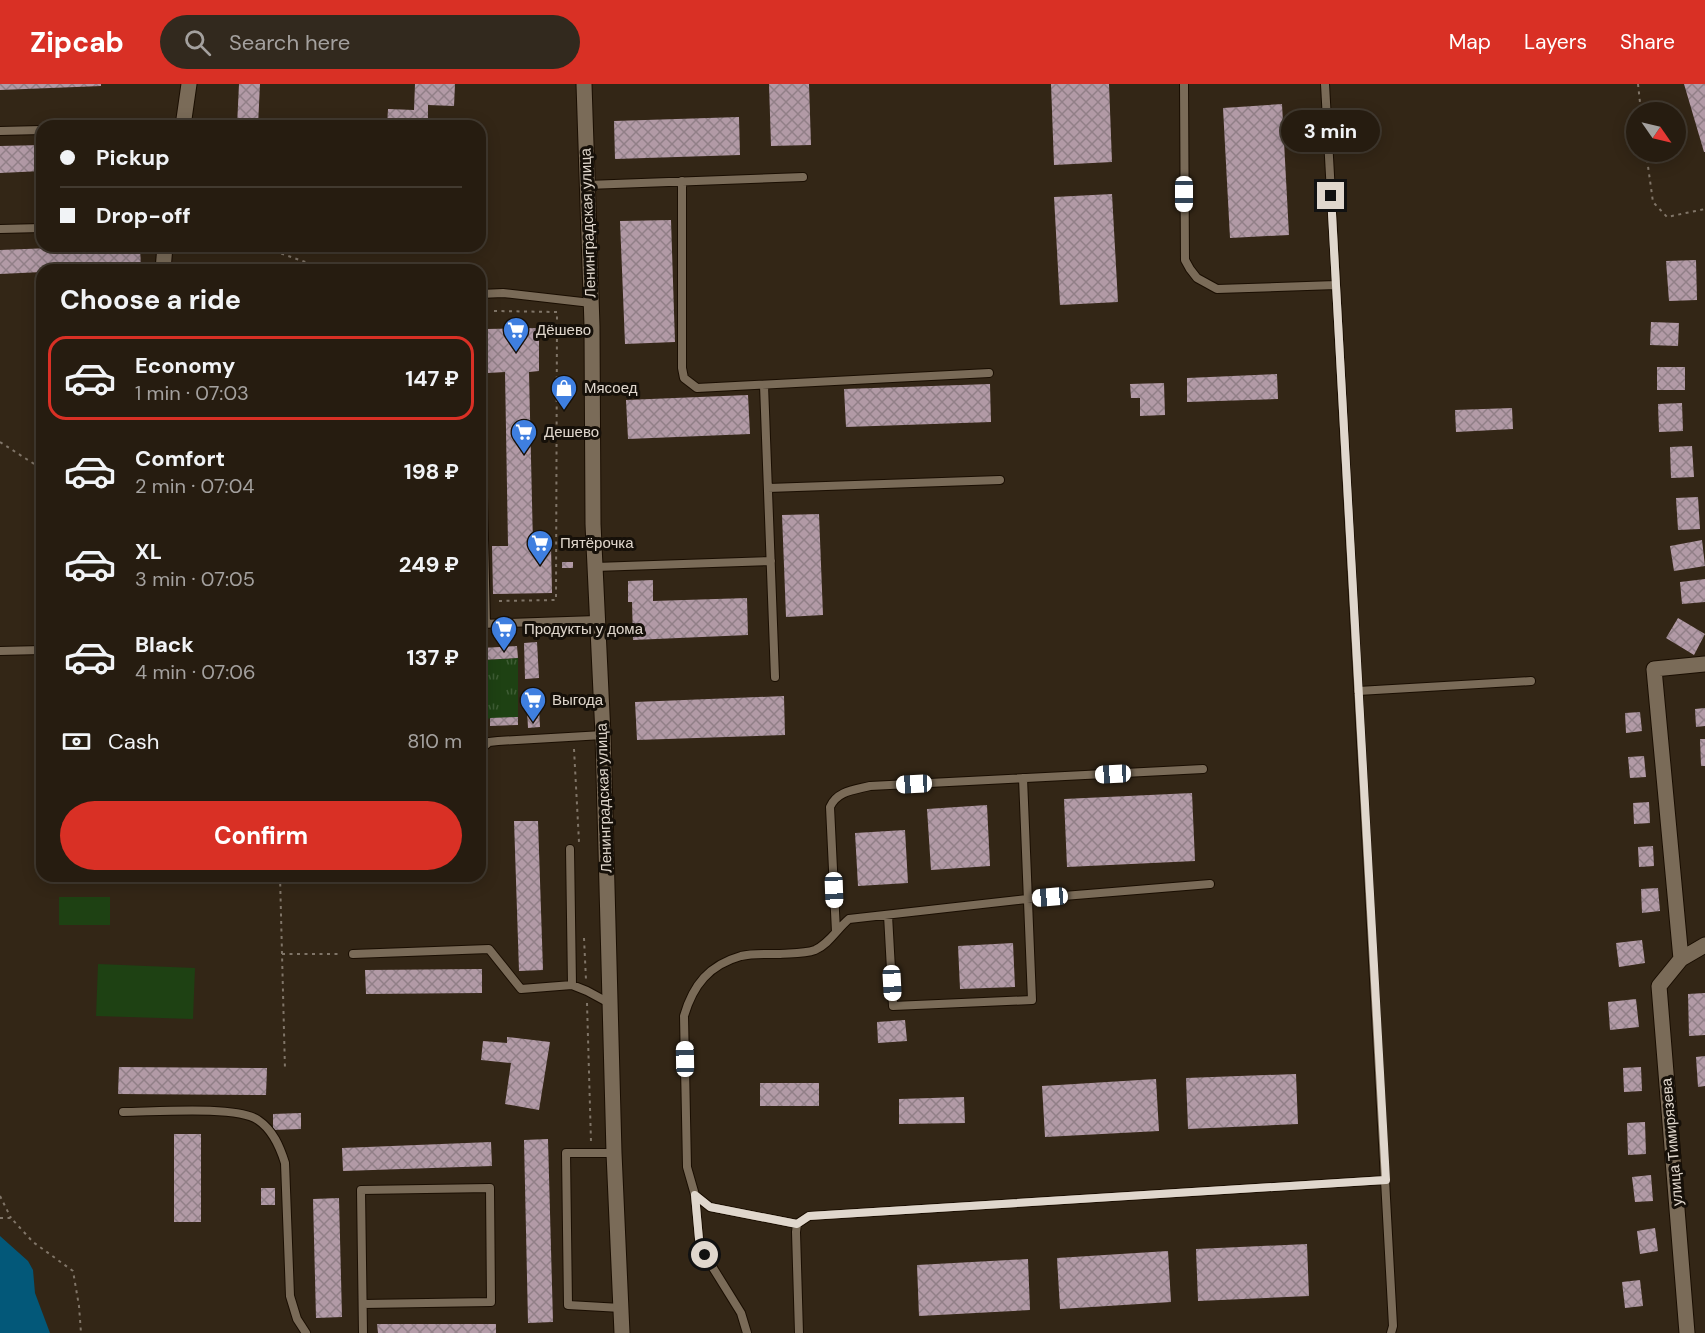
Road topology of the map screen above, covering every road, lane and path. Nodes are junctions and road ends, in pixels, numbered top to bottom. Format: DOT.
graph roads {
  1 [pos="189,84"];
  2 [pos="584,84"];
  3 [pos="1184,84"];
  4 [pos="1325,84"];
  5 [pos="1638,84"];
  6 [pos="1640,102"];
  7 [pos="184,120"];
  8 [pos="0,130"];
  9 [pos="36,130"];
  10 [pos="1647,162"];
  11 [pos="803,177"];
  12 [pos="682,181"];
  13 [pos="587,185"];
  14 [pos="1705,209"];
  15 [pos="36,228"];
  16 [pos="0,229"];
  17 [pos="277,252"];
  18 [pos="311,264"];
  19 [pos="1336,285"];
  20 [pos="486,294"];
  21 [pos="591,303"];
  22 [pos="494,311"];
  23 [pos="989,373"];
  24 [pos="764,385"];
  25 [pos="0,442"];
  26 [pos="36,465"];
  27 [pos="1000,480"];
  28 [pos="768,488"];
  29 [pos="771,561"];
  30 [pos="594,567"];
  31 [pos="486,602"];
  32 [pos="597,620"];
  33 [pos="486,624"];
  34 [pos="36,650"];
  35 [pos="0,651"];
  36 [pos="1705,664"];
  37 [pos="776,677"];
  38 [pos="1531,681"];
  39 [pos="1359,691"];
  40 [pos="603,735"];
  41 [pos="486,745"];
  42 [pos="1203,769"];
  43 [pos="1023,778"];
  44 [pos="570,849"];
  45 [pos="280,882"];
  46 [pos="1210,884"];
  47 [pos="1027,899"];
  48 [pos="888,915"];
  49 [pos="836,932"];
  50 [pos="1705,945"];
  51 [pos="282,954"];
  52 [pos="353,954"];
  53 [pos="1681,959"];
  54 [pos="572,985"];
  55 [pos="611,1004"];
  56 [pos="285,1070"];
  57 [pos="123,1112"];
  58 [pos="614,1153"];
  59 [pos="1386,1180"];
  60 [pos="695,1195"];
  61 [pos="0,1197"];
  62 [pos="0,1218"];
  63 [pos="11,1218"];
  64 [pos="797,1224"];
  65 [pos="363,1304"];
  66 [pos="621,1308"];
  67 [pos="81,1333"];
  68 [pos="306,1333"];
  69 [pos="363,1333"];
  70 [pos="622,1333"];
  71 [pos="747,1333"];
  72 [pos="799,1333"];
  73 [pos="1391,1333"];
  74 [pos="1687,1333"];
  1 -- 7 [label="street"];
  2 -- 13 [label="street, Ленинградская улица"];
  3 -- 19 [label="lane"];
  4 -- 19 [label="lane"];
  5 -- 6 [label="path"];
  8 -- 9 [label="lane"];
  10 -- 14 [label="path"];
  11 -- 12 [label="lane"];
  12 -- 13 [label="lane"];
  12 -- 24 [label="lane"];
  13 -- 21 [label="street, Ленинградская улица"];
  15 -- 16 [label="lane"];
  17 -- 18 [label="path"];
  19 -- 39 [label="lane"];
  20 -- 21 [label="lane"];
  21 -- 30 [label="street, Ленинградская улица"];
  22 -- 31 [label="path"];
  23 -- 24 [label="lane"];
  24 -- 28 [label="lane"];
  25 -- 26 [label="path"];
  27 -- 28 [label="lane"];
  28 -- 29 [label="lane"];
  29 -- 30 [label="lane"];
  29 -- 37 [label="lane"];
  30 -- 32 [label="street, Ленинградская улица"];
  32 -- 33 [label="lane"];
  32 -- 40 [label="street, Ленинградская улица"];
  34 -- 35 [label="lane"];
  36 -- 53 [label="street"];
  38 -- 39 [label="lane"];
  39 -- 59 [label="lane"];
  40 -- 41 [label="lane"];
  40 -- 55 [label="street, Ленинградская улица"];
  42 -- 43 [label="lane"];
  43 -- 47 [label="lane"];
  43 -- 49 [label="lane"];
  44 -- 54 [label="lane"];
  45 -- 51 [label="path"];
  46 -- 47 [label="lane"];
  47 -- 48 [label="lane"];
  47 -- 48 [label="lane"];
  48 -- 49 [label="lane"];
  49 -- 60 [label="lane"];
  50 -- 53 [label="street, улица Тимирязева"];
  51 -- 52 [label="path"];
  51 -- 56 [label="path"];
  52 -- 54 [label="lane"];
  53 -- 74 [label="street, улица Тимирязева"];
  54 -- 55 [label="lane"];
  55 -- 58 [label="street, Ленинградская улица"];
  57 -- 68 [label="lane"];
  58 -- 66 [label="street, Ленинградская улица"];
  58 -- 66 [label="lane"];
  59 -- 64 [label="lane"];
  59 -- 73 [label="lane"];
  60 -- 64 [label="lane"];
  60 -- 71 [label="lane"];
  61 -- 63 [label="path"];
  62 -- 63 [label="path"];
  63 -- 67 [label="path"];
  64 -- 72 [label="lane"];
  65 -- 65 [label="lane"];
  65 -- 69 [label="lane"];
  66 -- 70 [label="street, Ленинградская улица"];
}
